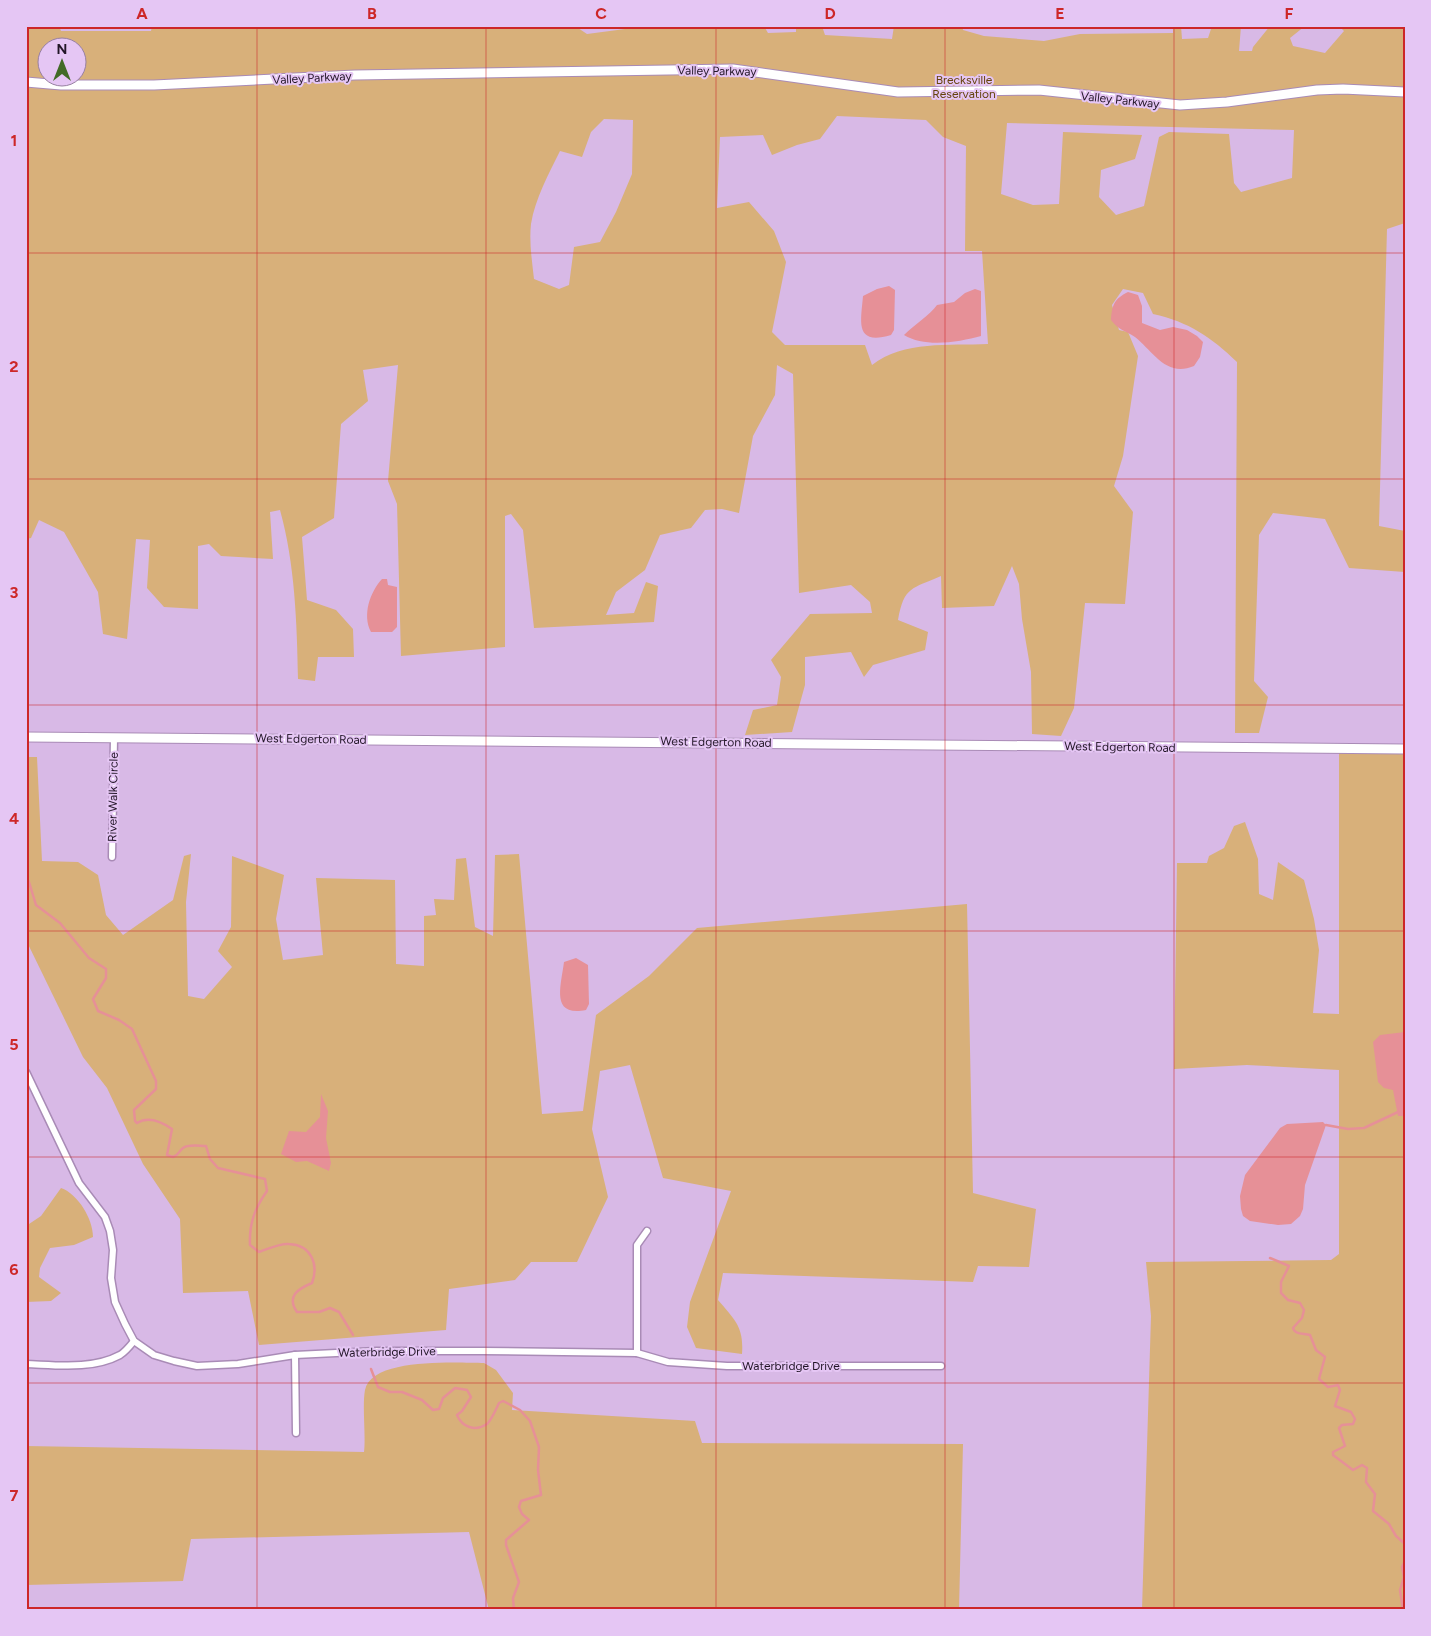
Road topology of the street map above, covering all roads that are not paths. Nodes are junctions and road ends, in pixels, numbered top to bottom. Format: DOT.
graph roads {
  1 [pos="26,82"];
  2 [pos="1405,92"];
  3 [pos="26,737"];
  4 [pos="114,738"];
  5 [pos="1405,749"];
  6 [pos="112,856"];
  7 [pos="26,1072"];
  8 [pos="646,1231"];
  9 [pos="134,1341"];
  10 [pos="637,1353"];
  11 [pos="295,1355"];
  12 [pos="26,1364"];
  13 [pos="941,1366"];
  14 [pos="296,1433"];
  1 -- 2 [label="street, Valley Parkway"];
  3 -- 4 [label="street, West Edgerton Road"];
  4 -- 5 [label="street, West Edgerton Road"];
  4 -- 6 [label="street, River Walk Circle"];
  7 -- 9 [label="street, Waterbridge Drive"];
  8 -- 10 [label="street"];
  9 -- 11 [label="street, Waterbridge Drive"];
  9 -- 12 [label="street"];
  10 -- 11 [label="street, Waterbridge Drive"];
  10 -- 13 [label="street, Waterbridge Drive"];
  11 -- 14 [label="street"];
}
